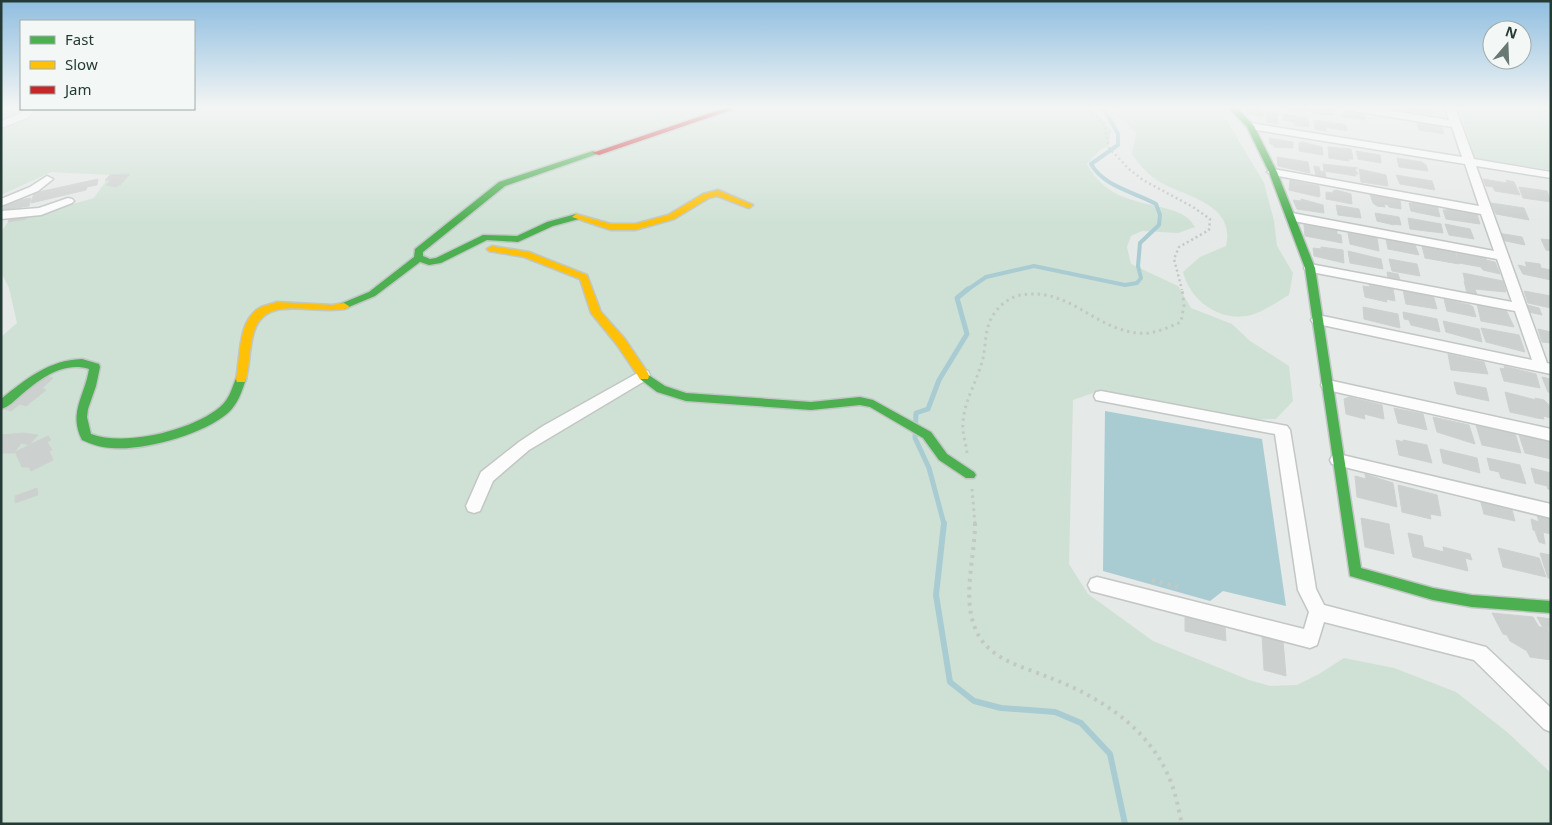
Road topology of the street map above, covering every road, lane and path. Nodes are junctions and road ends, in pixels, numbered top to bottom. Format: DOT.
graph roads {
  1 [pos="619,146"];
  2 [pos="1108,146"];
  3 [pos="1260,146"];
  4 [pos="1369,146"];
  5 [pos="1463,146"];
  6 [pos="1469,162"];
  7 [pos="1274,172"];
  8 [pos="1551,175"];
  9 [pos="47,179"];
  10 [pos="68,201"];
  11 [pos="1,203"];
  12 [pos="749,205"];
  13 [pos="1486,211"];
  14 [pos="1,215"];
  15 [pos="1292,217"];
  16 [pos="458,252"];
  17 [pos="1502,256"];
  18 [pos="419,258"];
  19 [pos="1310,268"];
  20 [pos="1520,308"];
  21 [pos="1318,320"];
  22 [pos="1546,368"];
  23 [pos="643,375"];
  24 [pos="1328,385"];
  25 [pos="1101,396"];
  26 [pos="1,405"];
  27 [pos="1551,435"];
  28 [pos="1338,460"];
  29 [pos="970,475"];
  30 [pos="474,506"];
  31 [pos="1551,511"];
  32 [pos="1098,585"];
  33 [pos="1551,607"];
  34 [pos="1318,612"];
  35 [pos="1551,722"];
  36 [pos="1182,824"];
  1 -- 18 [label="street"];
  2 -- 29 [label="path"];
  3 -- 7 [label="street"];
  4 -- 6 [label="street"];
  5 -- 6 [label="street"];
  6 -- 8 [label="street"];
  6 -- 13 [label="street"];
  7 -- 13 [label="street"];
  7 -- 15 [label="street"];
  9 -- 11 [label="street"];
  10 -- 14 [label="street"];
  12 -- 16 [label="street"];
  13 -- 17 [label="street"];
  15 -- 17 [label="street"];
  15 -- 19 [label="street"];
  16 -- 18 [label="street"];
  16 -- 23 [label="street"];
  17 -- 20 [label="street"];
  18 -- 26 [label="street"];
  19 -- 20 [label="street"];
  19 -- 21 [label="street"];
  20 -- 22 [label="street"];
  21 -- 22 [label="street"];
  21 -- 24 [label="street"];
  23 -- 29 [label="street"];
  23 -- 30 [label="street"];
  24 -- 27 [label="street"];
  24 -- 28 [label="street"];
  25 -- 34 [label="street"];
  28 -- 31 [label="street"];
  28 -- 33 [label="street"];
  29 -- 36 [label="path"];
  32 -- 34 [label="street"];
  34 -- 35 [label="street"];
}
